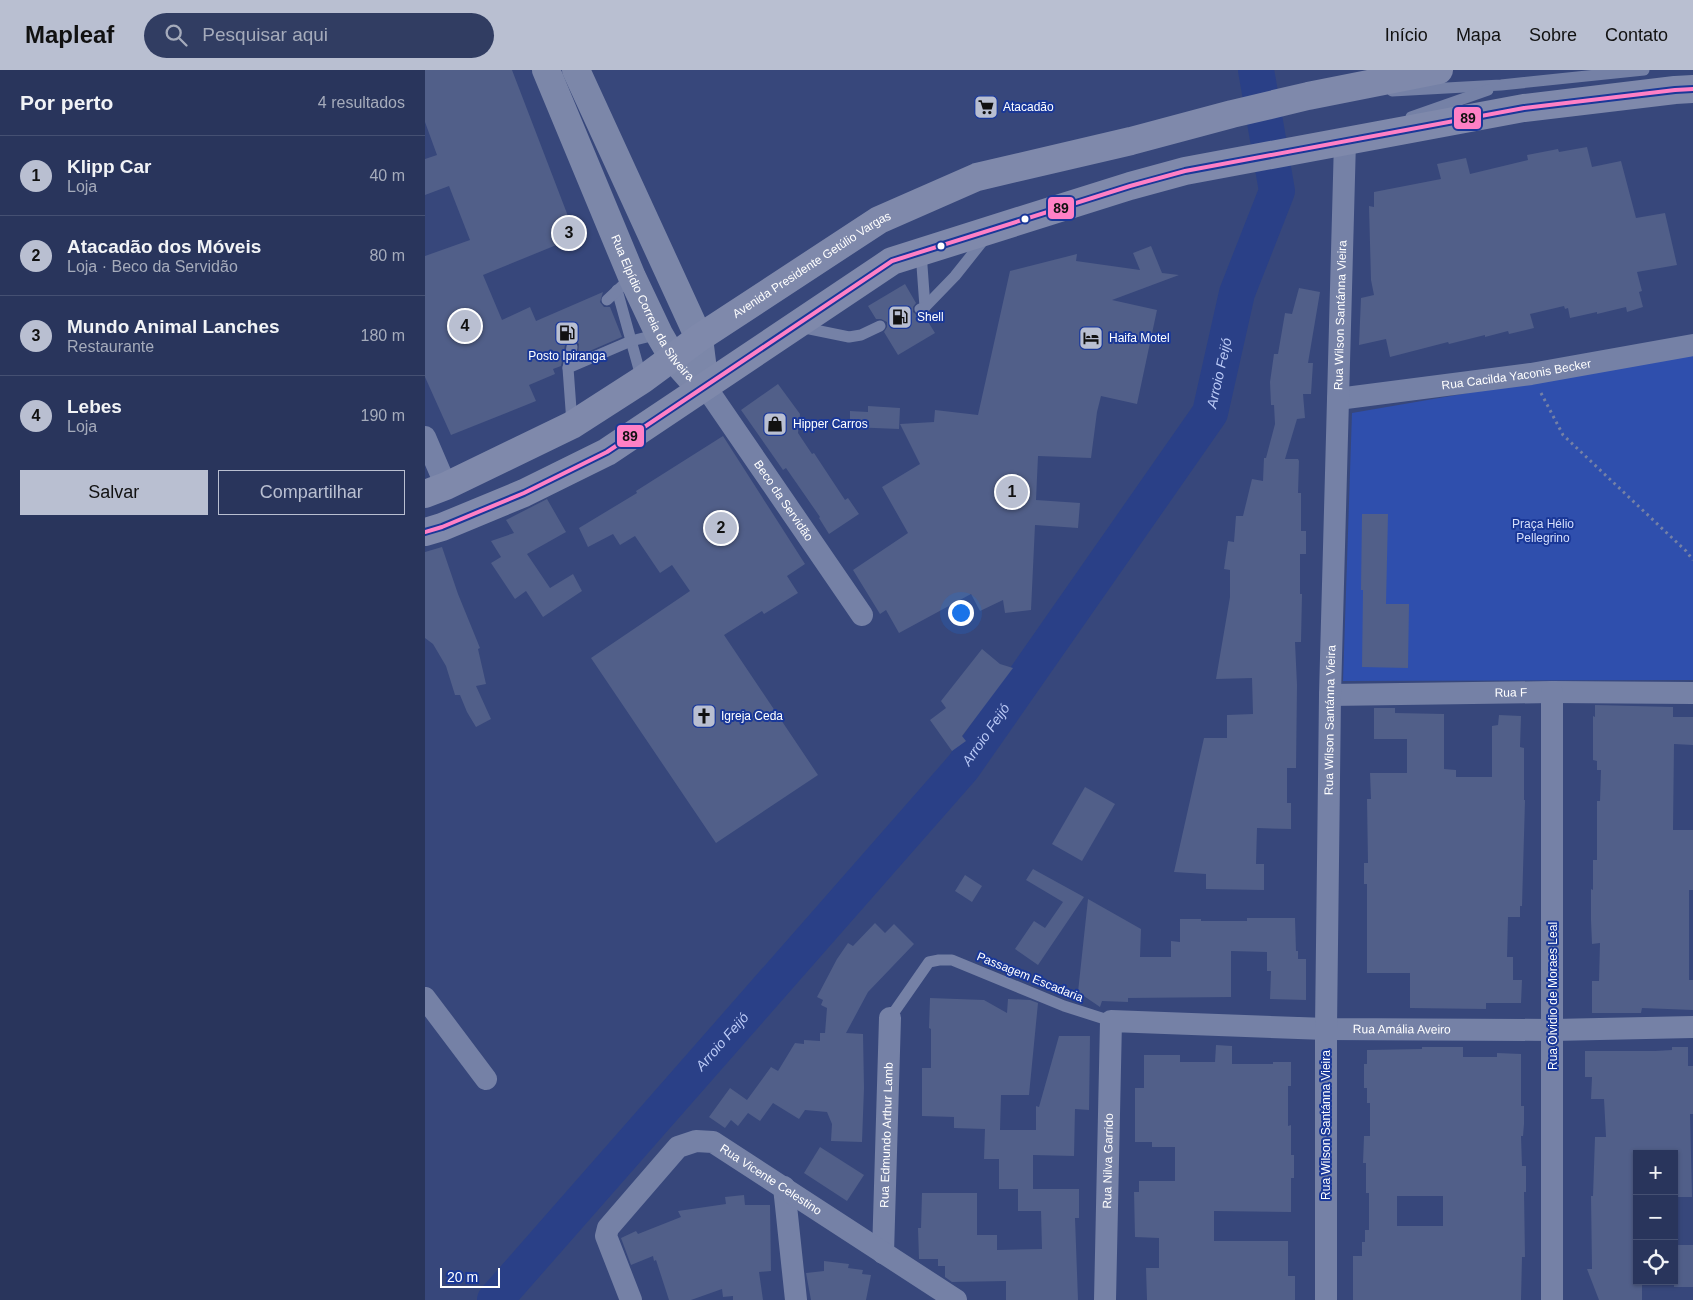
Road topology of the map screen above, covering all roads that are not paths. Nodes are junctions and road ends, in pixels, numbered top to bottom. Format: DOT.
graph roads {
  1 [pos="546,70"];
  2 [pos="576,70"];
  3 [pos="1439,70"];
  4 [pos="1644,70"];
  5 [pos="1501,85"];
  6 [pos="1693,90"];
  7 [pos="1304,97"];
  8 [pos="1131,141"];
  9 [pos="1345,141"];
  10 [pos="1130,186"];
  11 [pos="992,229"];
  12 [pos="921,252"];
  13 [pos="624,283"];
  14 [pos="607,300"];
  15 [pos="795,326"];
  16 [pos="880,326"];
  17 [pos="659,334"];
  18 [pos="699,338"];
  19 [pos="631,340"];
  20 [pos="1693,345"];
  21 [pos="572,347"];
  22 [pos="673,358"];
  23 [pos="568,368"];
  24 [pos="642,380"];
  25 [pos="705,386"];
  26 [pos="1338,399"];
  27 [pos="572,425"];
  28 [pos="425,437"];
  29 [pos="435,490"];
  30 [pos="425,532"];
  31 [pos="862,615"];
  32 [pos="1552,692"];
  33 [pos="1693,693"];
  34 [pos="1330,695"];
  35 [pos="425,998"];
  36 [pos="890,1018"];
  37 [pos="1111,1021"];
  38 [pos="1693,1027"];
  39 [pos="1326,1029"];
  40 [pos="1553,1030"];
  41 [pos="487,1079"];
  42 [pos="784,1187"];
  43 [pos="883,1253"];
  44 [pos="631,1300"];
  45 [pos="796,1300"];
  46 [pos="956,1300"];
  47 [pos="1105,1300"];
  48 [pos="1326,1300"];
  49 [pos="1552,1300"];
  1 -- 13 [label="main road, Rua Elpídio Correia da Silveira"];
  2 -- 18 [label="main road, Rua Elpídio Correia da Silveira"];
  3 -- 7 [label="main road, Avenida Presidente Getúlio Vargas"];
  4 -- 5 [label="lane"];
  5 -- 7 [label="lane"];
  5 -- 9 [label="lane"];
  6 -- 9 [label="main road"];
  7 -- 8 [label="main road, Avenida Presidente Getúlio Vargas"];
  8 -- 10 [label="main road"];
  8 -- 18 [label="main road, Avenida Presidente Getúlio Vargas"];
  9 -- 10 [label="main road"];
  9 -- 26 [label="street, Rua Wilson Santánna Vieira"];
  10 -- 11 [label="main road"];
  11 -- 12 [label="main road"];
  11 -- 12 [label="lane"];
  12 -- 15 [label="main road"];
  13 -- 14 [label="lane"];
  13 -- 17 [label="main road, Rua Elpídio Correia da Silveira"];
  13 -- 19 [label="lane"];
  15 -- 16 [label="lane"];
  15 -- 25 [label="main road"];
  17 -- 19 [label="lane"];
  17 -- 22 [label="main road, Rua Elpídio Correia da Silveira"];
  18 -- 22 [label="main road, Avenida Presidente Getúlio Vargas"];
  18 -- 25 [label="main road, Rua Elpídio Correia da Silveira"];
  19 -- 23 [label="lane"];
  19 -- 24 [label="lane"];
  20 -- 26 [label="street, Rua Cacilda Yaconis Becker"];
  21 -- 23 [label="lane"];
  22 -- 24 [label="main road, Avenida Presidente Getúlio Vargas"];
  22 -- 25 [label="main road, Rua Elpídio Correia da Silveira"];
  23 -- 27 [label="lane"];
  24 -- 27 [label="main road, Avenida Presidente Getúlio Vargas"];
  25 -- 30 [label="main road"];
  25 -- 31 [label="street, Beco da Servidão"];
  26 -- 34 [label="street, Rua Wilson Santánna Vieira"];
  27 -- 29 [label="main road, Avenida Presidente Getúlio Vargas"];
  28 -- 29 [label="street"];
  32 -- 33 [label="street, Rua F"];
  32 -- 34 [label="street, Rua F"];
  32 -- 40 [label="street, Rua Olvidio de Moraes Leal"];
  34 -- 39 [label="street, Rua Wilson Santánna Vieira"];
  35 -- 41 [label="street"];
  36 -- 37 [label="lane, Passagem Escadaria"];
  36 -- 43 [label="street, Rua Edmundo Arthur Lamb"];
  37 -- 39 [label="street, Rua Amália Aveiro"];
  37 -- 47 [label="street, Rua Nilva Garrido"];
  38 -- 40 [label="street, Rua Amália Aveiro"];
  39 -- 40 [label="street, Rua Amália Aveiro"];
  39 -- 48 [label="street, Rua Wilson Santánna Vieira"];
  40 -- 49 [label="street, Rua Olvidio de Moraes Leal"];
  42 -- 43 [label="street, Rua Vicente Celestino"];
  42 -- 44 [label="street, Rua Vicente Celestino"];
  42 -- 45 [label="street"];
  43 -- 46 [label="street, Rua Vicente Celestino"];
}
